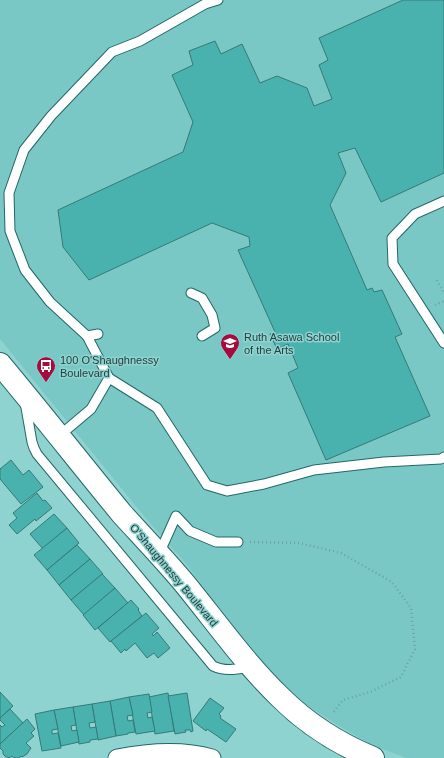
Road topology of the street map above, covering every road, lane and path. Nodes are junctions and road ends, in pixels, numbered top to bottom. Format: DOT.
graph roads {
  1 [pos="218,0"];
  2 [pos="444,201"];
  3 [pos="437,280"];
  4 [pos="191,293"];
  5 [pos="444,293"];
  6 [pos="98,334"];
  7 [pos="87,336"];
  8 [pos="202,336"];
  9 [pos="444,342"];
  10 [pos="0,364"];
  11 [pos="109,378"];
  12 [pos="22,391"];
  13 [pos="58,436"];
  14 [pos="443,459"];
  15 [pos="238,542"];
  16 [pos="159,554"];
  17 [pos="252,667"];
  18 [pos="331,715"];
  19 [pos="117,758"];
  20 [pos="212,758"];
  21 [pos="373,758"];
  1 -- 7 [label="lane"];
  2 -- 9 [label="lane"];
  3 -- 5 [label="path"];
  4 -- 8 [label="lane"];
  6 -- 7 [label="lane"];
  7 -- 11 [label="lane"];
  10 -- 12 [label="main road, O'Shaughnessy Boulevard"];
  11 -- 13 [label="lane"];
  11 -- 14 [label="lane"];
  12 -- 13 [label="main road, O'Shaughnessy Boulevard"];
  12 -- 17 [label="lane"];
  13 -- 16 [label="main road, O'Shaughnessy Boulevard"];
  15 -- 16 [label="lane"];
  15 -- 18 [label="path"];
  16 -- 17 [label="main road, O'Shaughnessy Boulevard"];
  17 -- 21 [label="main road, O'Shaughnessy Boulevard"];
  19 -- 20 [label="street"];
}
